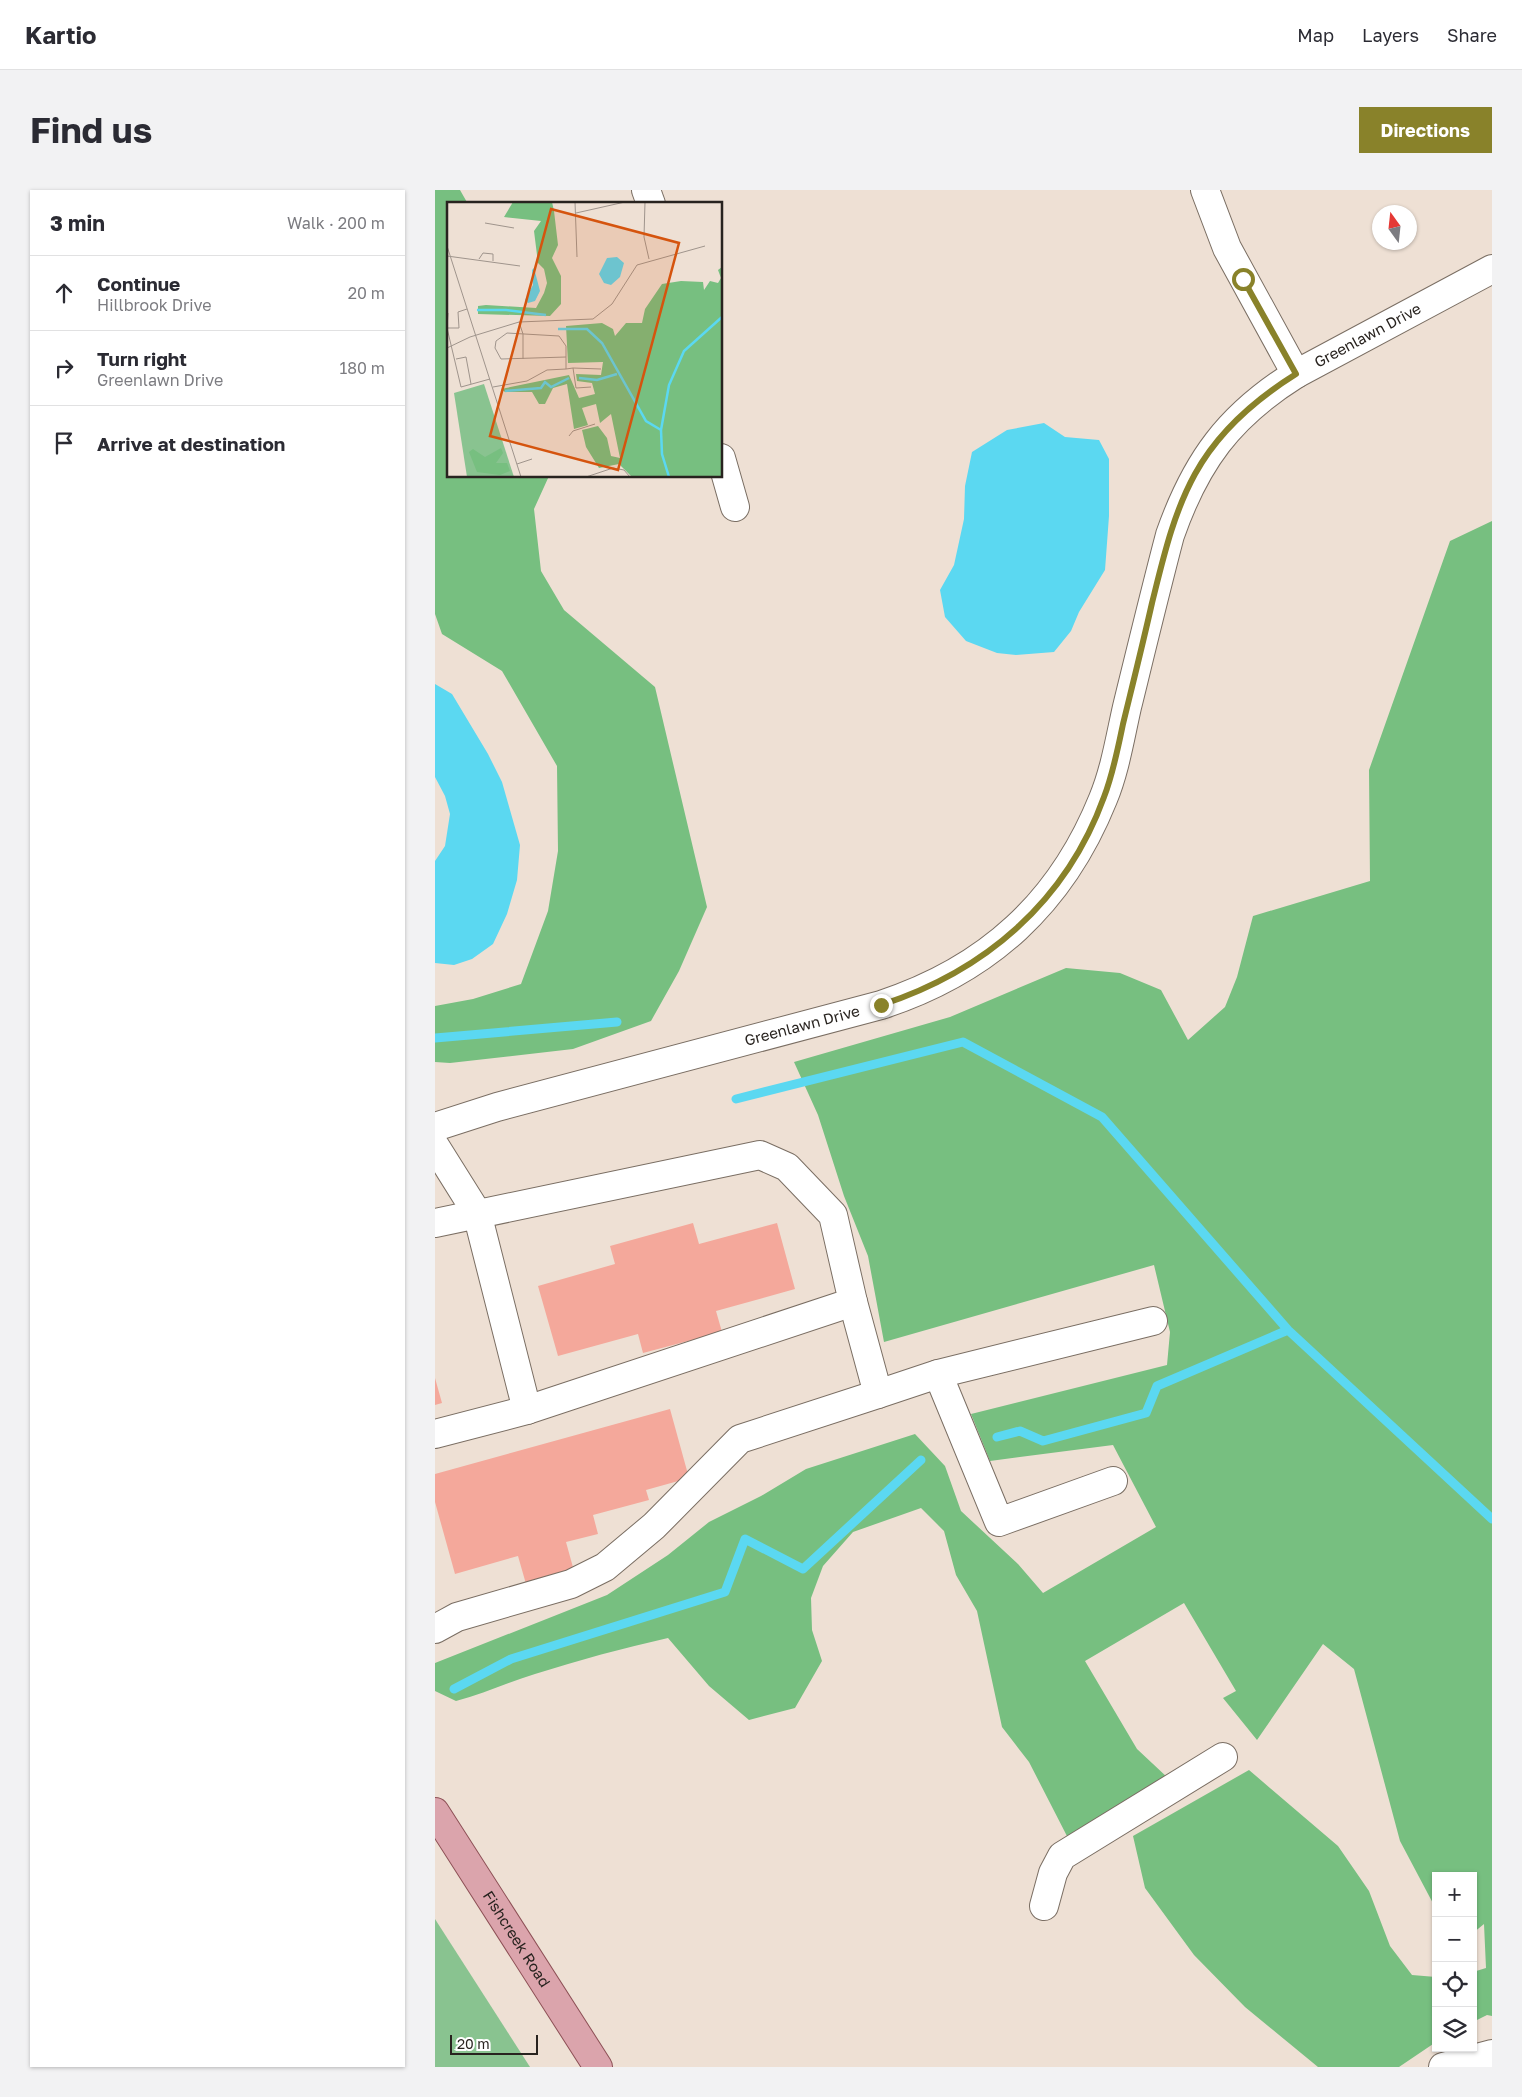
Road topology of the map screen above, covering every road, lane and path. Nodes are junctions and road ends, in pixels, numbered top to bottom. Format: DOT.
graph roads {
  1 [pos="646,190"];
  2 [pos="1205,190"];
  3 [pos="650,202"];
  4 [pos="1492,269"];
  5 [pos="1296,374"];
  6 [pos="723,465"];
  7 [pos="735,507"];
  8 [pos="435,1127"];
  9 [pos="435,1146"];
  10 [pos="477,1213"];
  11 [pos="435,1222"];
  12 [pos="853,1302"];
  13 [pos="1153,1322"];
  14 [pos="938,1374"];
  15 [pos="878,1394"];
  16 [pos="527,1410"];
  17 [pos="435,1434"];
  18 [pos="1113,1481"];
  19 [pos="435,1629"];
  20 [pos="1223,1757"];
  21 [pos="435,1812"];
  22 [pos="1044,1906"];
  23 [pos="1492,2054"];
  24 [pos="599,2067"];
  25 [pos="1443,2067"];
  1 -- 3 [label="street"];
  2 -- 5 [label="street"];
  4 -- 5 [label="street, Greenlawn Drive"];
  5 -- 8 [label="street, Greenlawn Drive"];
  6 -- 7 [label="street"];
  9 -- 10 [label="street"];
  10 -- 11 [label="street"];
  10 -- 12 [label="street"];
  10 -- 16 [label="street"];
  12 -- 15 [label="street"];
  12 -- 16 [label="street"];
  13 -- 14 [label="street"];
  14 -- 15 [label="street"];
  14 -- 18 [label="street"];
  15 -- 19 [label="street"];
  16 -- 17 [label="street"];
  20 -- 22 [label="street"];
  21 -- 24 [label="main road, Fishcreek Road"];
  23 -- 25 [label="street"];
}
